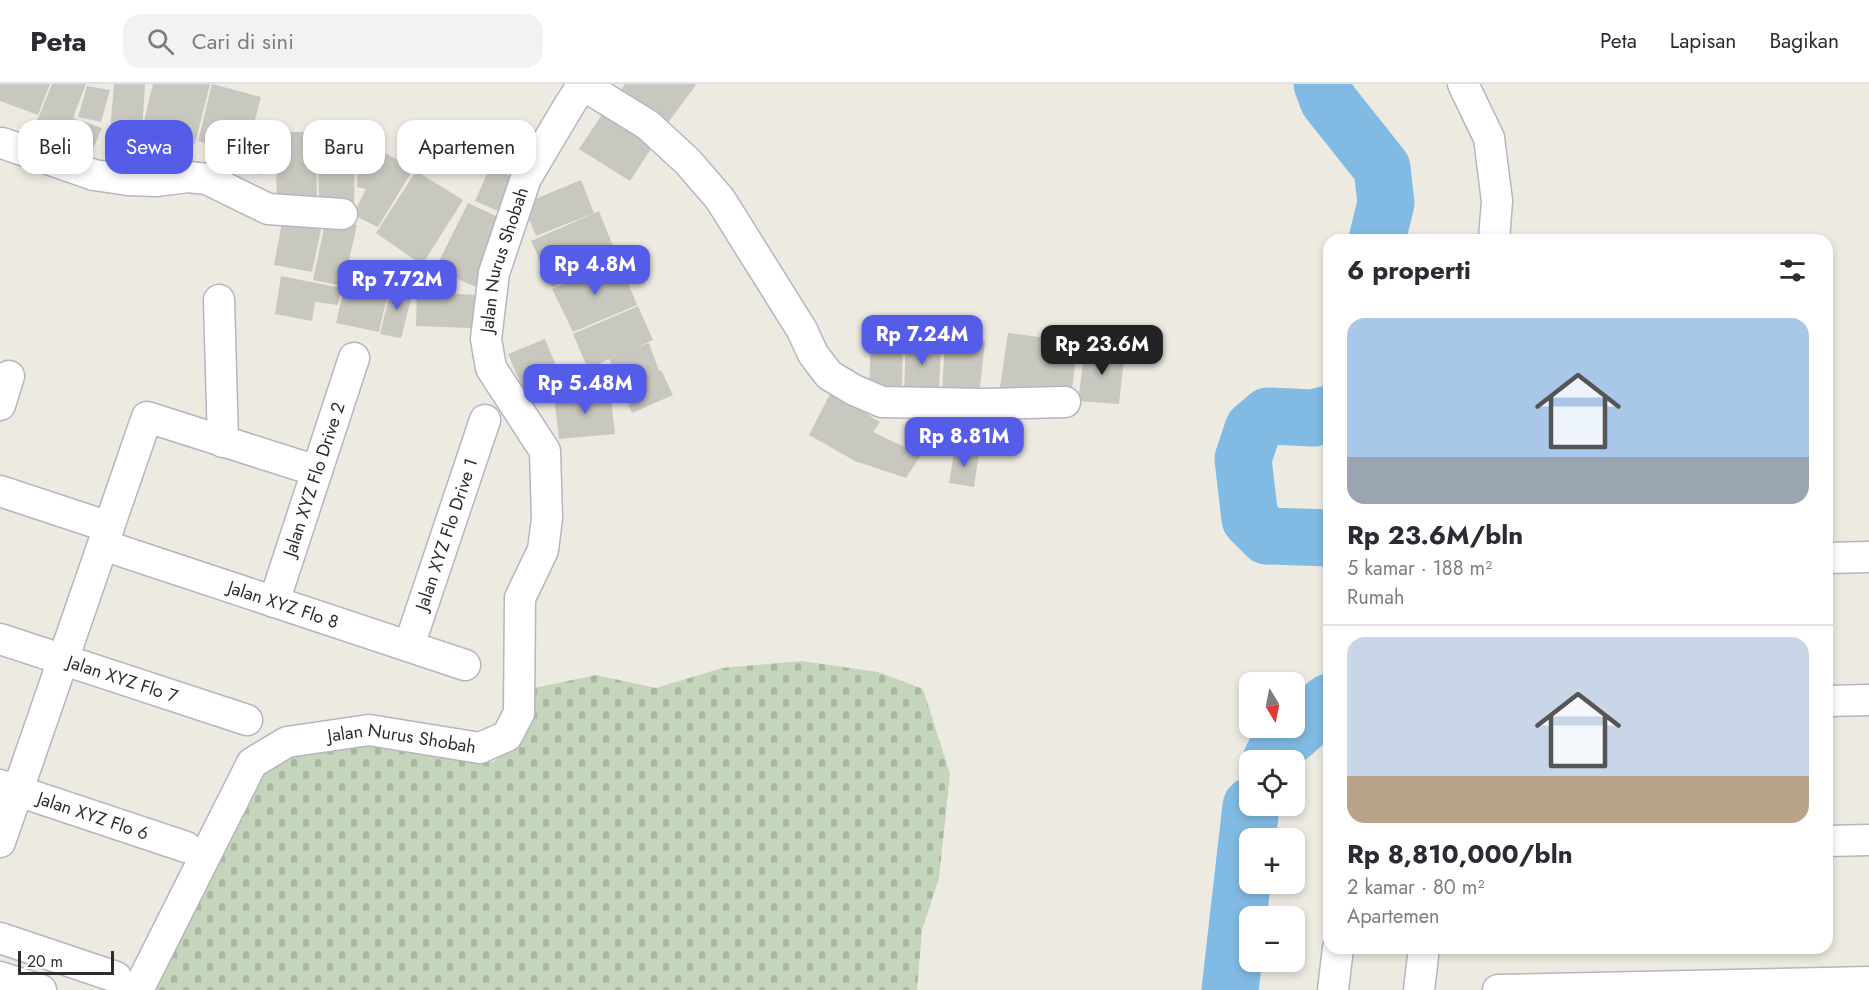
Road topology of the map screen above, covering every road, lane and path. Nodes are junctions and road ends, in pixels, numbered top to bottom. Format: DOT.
graph roads {
  1 [pos="583,84"];
  2 [pos="1463,84"];
  3 [pos="1,140"];
  4 [pos="342,214"];
  5 [pos="1494,234"];
  6 [pos="219,300"];
  7 [pos="354,358"];
  8 [pos="9,376"];
  9 [pos="1065,402"];
  10 [pos="0,405"];
  11 [pos="485,420"];
  12 [pos="223,442"];
  13 [pos="316,471"];
  14 [pos="0,491"];
  15 [pos="106,536"];
  16 [pos="1869,557"];
  17 [pos="1833,558"];
  18 [pos="274,602"];
  19 [pos="0,639"];
  20 [pos="409,646"];
  21 [pos="63,659"];
  22 [pos="465,665"];
  23 [pos="1869,700"];
  24 [pos="1833,701"];
  25 [pos="247,720"];
  26 [pos="9,788"];
  27 [pos="1869,840"];
  28 [pos="1833,841"];
  29 [pos="0,842"];
  30 [pos="186,847"];
  31 [pos="0,938"];
  32 [pos="1337,954"];
  33 [pos="1423,954"];
  34 [pos="0,977"];
  35 [pos="1869,982"];
  36 [pos="127,984"];
  37 [pos="41,990"];
  38 [pos="1333,990"];
  39 [pos="1419,990"];
  40 [pos="1498,990"];
  1 -- 9 [label="street"];
  1 -- 36 [label="street, Jalan Nurus Shobah"];
  2 -- 5 [label="street"];
  3 -- 4 [label="street"];
  6 -- 12 [label="street"];
  7 -- 13 [label="street, Jalan XYZ Flo Drive 2"];
  8 -- 10 [label="street"];
  11 -- 20 [label="street, Jalan XYZ Flo Drive 1"];
  12 -- 13 [label="street"];
  12 -- 15 [label="street"];
  13 -- 18 [label="street, Jalan XYZ Flo Drive 2"];
  14 -- 15 [label="street, Jalan XYZ Flo 8"];
  15 -- 18 [label="street, Jalan XYZ Flo 8"];
  15 -- 21 [label="street"];
  16 -- 17 [label="street"];
  18 -- 20 [label="street, Jalan XYZ Flo 8"];
  19 -- 21 [label="street, Jalan XYZ Flo 7"];
  20 -- 22 [label="street, Jalan XYZ Flo 8"];
  21 -- 25 [label="street, Jalan XYZ Flo 7"];
  21 -- 26 [label="street"];
  23 -- 24 [label="street"];
  26 -- 29 [label="street"];
  26 -- 30 [label="street, Jalan XYZ Flo 6"];
  27 -- 28 [label="street"];
  31 -- 36 [label="street"];
  32 -- 38 [label="street"];
  33 -- 39 [label="street"];
  34 -- 37 [label="street"];
  35 -- 40 [label="street"];
}
